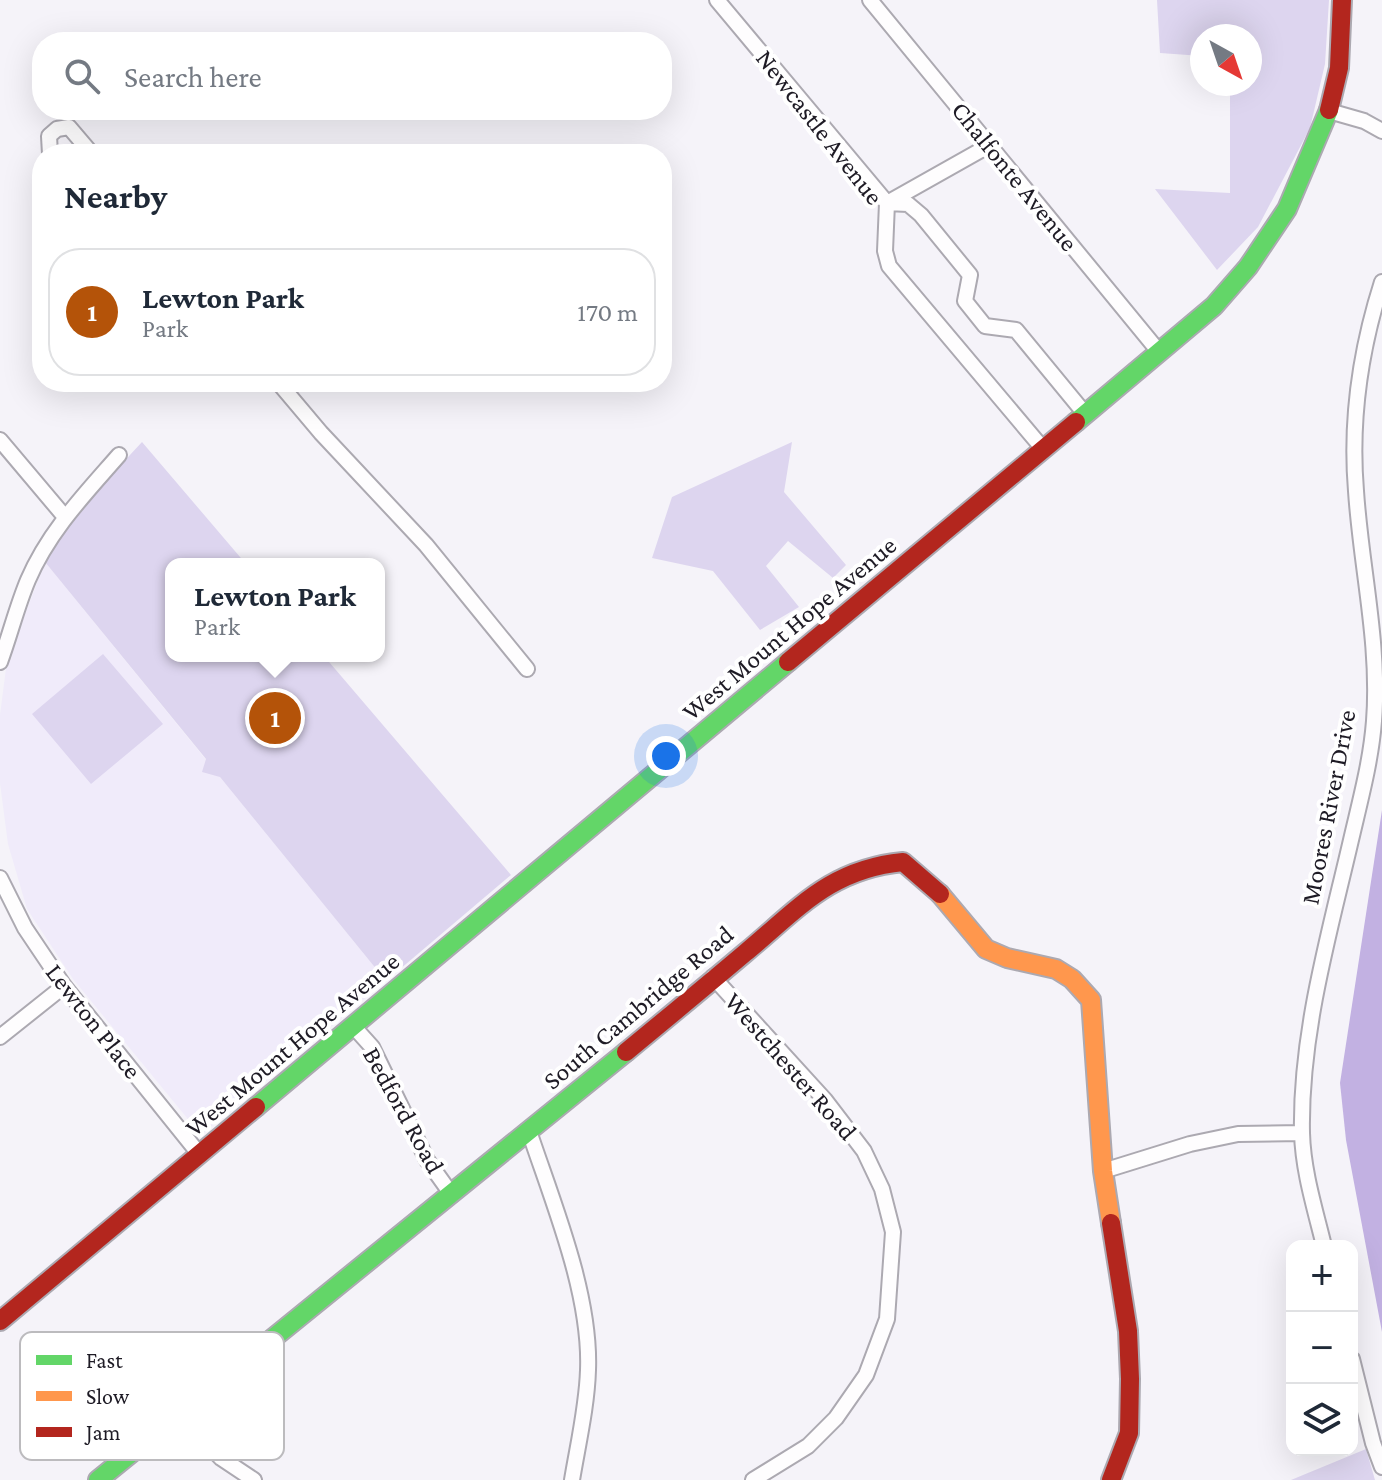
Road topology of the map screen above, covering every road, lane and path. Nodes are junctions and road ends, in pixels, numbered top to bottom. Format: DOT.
graph roads {
  1 [pos="717,0"];
  2 [pos="870,0"];
  3 [pos="1342,0"];
  4 [pos="1329,111"];
  5 [pos="1382,131"];
  6 [pos="49,144"];
  7 [pos="83,144"];
  8 [pos="990,145"];
  9 [pos="887,203"];
  10 [pos="1382,282"];
  11 [pos="1160,353"];
  12 [pos="286,392"];
  13 [pos="1086,415"];
  14 [pos="0,440"];
  15 [pos="1044,450"];
  16 [pos="119,455"];
  17 [pos="65,517"];
  18 [pos="0,662"];
  19 [pos="527,669"];
  20 [pos="0,878"];
  21 [pos="713,977"];
  22 [pos="64,986"];
  23 [pos="354,1027"];
  24 [pos="0,1037"];
  25 [pos="529,1131"];
  26 [pos="1302,1133"];
  27 [pos="200,1155"];
  28 [pos="1103,1171"];
  29 [pos="452,1195"];
  30 [pos="1323,1240"];
  31 [pos="0,1321"];
  32 [pos="282,1332"];
  33 [pos="1358,1383"];
  34 [pos="123,1460"];
  35 [pos="224,1460"];
  36 [pos="1382,1467"];
  37 [pos="98,1480"];
  38 [pos="254,1480"];
  39 [pos="572,1480"];
  40 [pos="753,1480"];
  41 [pos="1111,1480"];
  1 -- 9 [label="street, Newcastle Avenue"];
  2 -- 8 [label="street, Chalfonte Avenue"];
  3 -- 4 [label="street"];
  4 -- 5 [label="street"];
  4 -- 11 [label="street, West Mount Hope Avenue"];
  6 -- 7 [label="street"];
  8 -- 9 [label="street"];
  8 -- 11 [label="street, Chalfonte Avenue"];
  9 -- 13 [label="street"];
  9 -- 15 [label="street, Newcastle Avenue"];
  10 -- 26 [label="street, Moores River Drive"];
  11 -- 13 [label="street, West Mount Hope Avenue"];
  12 -- 19 [label="street"];
  13 -- 15 [label="street, West Mount Hope Avenue"];
  14 -- 17 [label="street"];
  15 -- 23 [label="street, West Mount Hope Avenue"];
  16 -- 17 [label="street"];
  17 -- 18 [label="street"];
  20 -- 22 [label="street, Lewton Place"];
  21 -- 25 [label="street, South Cambridge Road"];
  21 -- 28 [label="street, South Cambridge Road"];
  21 -- 40 [label="street, Westchester Road"];
  22 -- 24 [label="street"];
  22 -- 27 [label="street, Lewton Place"];
  23 -- 27 [label="street, West Mount Hope Avenue"];
  23 -- 29 [label="street, Bedford Road"];
  25 -- 29 [label="street, South Cambridge Road"];
  25 -- 39 [label="street"];
  26 -- 28 [label="street"];
  26 -- 30 [label="street, Moores River Drive"];
  27 -- 31 [label="street, West Mount Hope Avenue"];
  28 -- 41 [label="street"];
  29 -- 32 [label="street, South Cambridge Road"];
  33 -- 36 [label="street"];
  34 -- 37 [label="street, South Cambridge Road"];
  35 -- 38 [label="street"];
}
